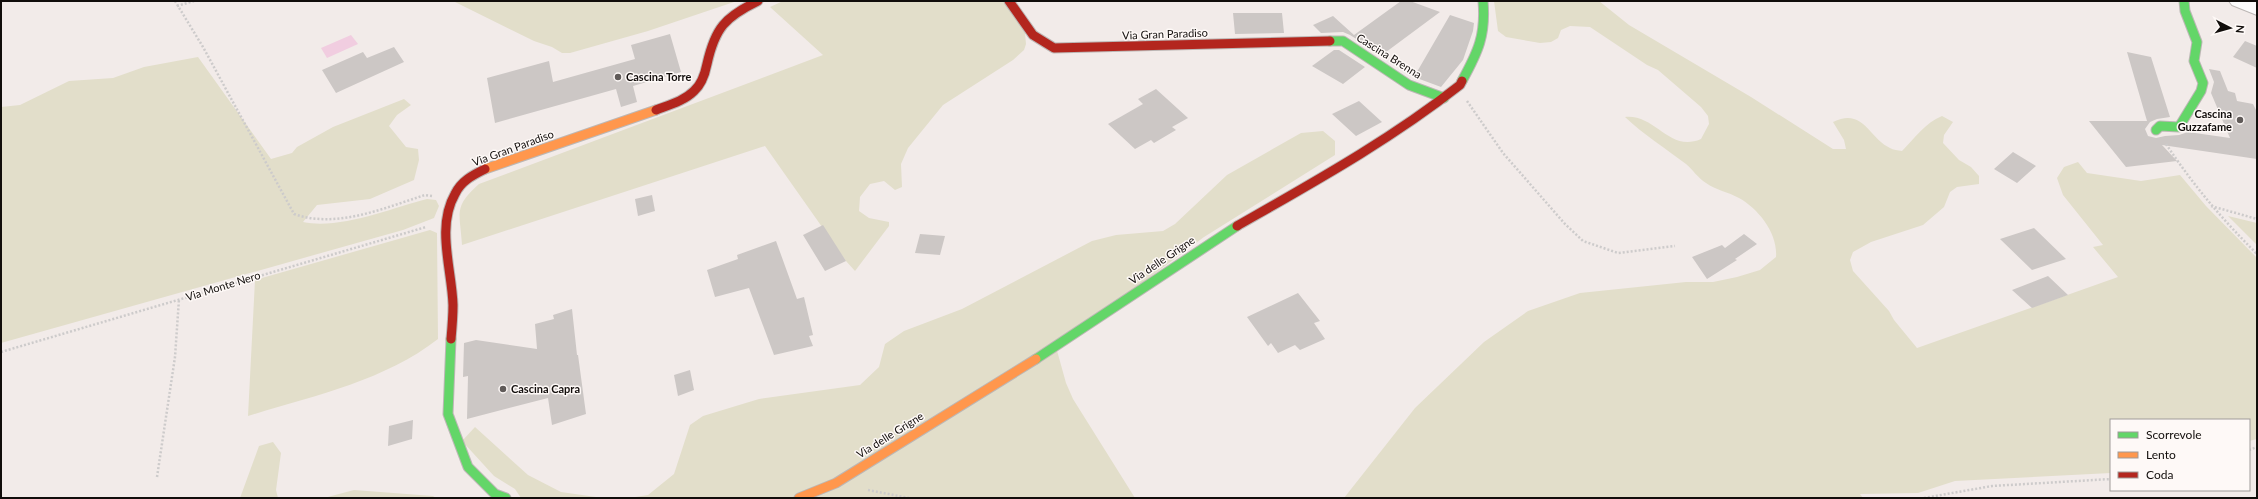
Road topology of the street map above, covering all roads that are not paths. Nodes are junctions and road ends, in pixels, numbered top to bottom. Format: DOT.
graph roads {
  1 [pos="758,1"];
  2 [pos="1009,1"];
  3 [pos="1483,1"];
  4 [pos="2184,1"];
  5 [pos="2238,1"];
  6 [pos="2257,9"];
  7 [pos="1343,41"];
  8 [pos="1444,98"];
  9 [pos="2156,130"];
  10 [pos="506,498"];
  11 [pos="798,498"];
  1 -- 10 [label="street, Via Gran Paradiso"];
  2 -- 7 [label="street, Via Gran Paradiso"];
  3 -- 8 [label="street, Via delle Grigne"];
  4 -- 9 [label="street"];
  5 -- 6 [label="street"];
  7 -- 8 [label="street, Cascina Brenna"];
  8 -- 11 [label="street, Via delle Grigne"];
}
